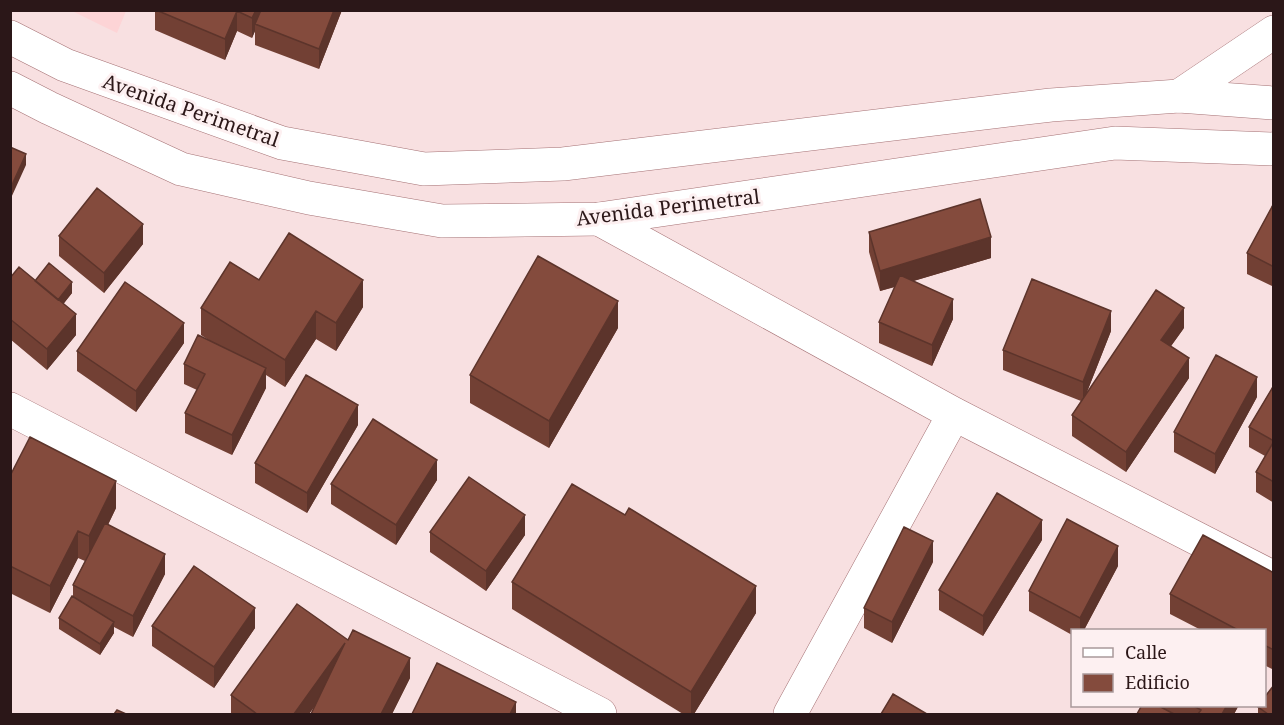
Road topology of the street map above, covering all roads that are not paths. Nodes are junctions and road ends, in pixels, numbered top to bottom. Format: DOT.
graph roads {
  1 [pos="1274,32"];
  2 [pos="10,36"];
  3 [pos="10,88"];
  4 [pos="1179,96"];
  5 [pos="1274,103"];
  6 [pos="1274,148"];
  7 [pos="599,219"];
  8 [pos="10,409"];
  9 [pos="954,414"];
  10 [pos="1274,578"];
  11 [pos="600,714"];
  12 [pos="790,714"];
  1 -- 4 [label="main road"];
  2 -- 4 [label="main road, Avenida Perimetral"];
  3 -- 7 [label="main road, Avenida Perimetral"];
  4 -- 5 [label="main road, Avenida Perimetral"];
  6 -- 7 [label="main road, Avenida Perimetral"];
  7 -- 9 [label="main road"];
  8 -- 11 [label="main road"];
  9 -- 10 [label="main road"];
  9 -- 12 [label="main road"];
}
